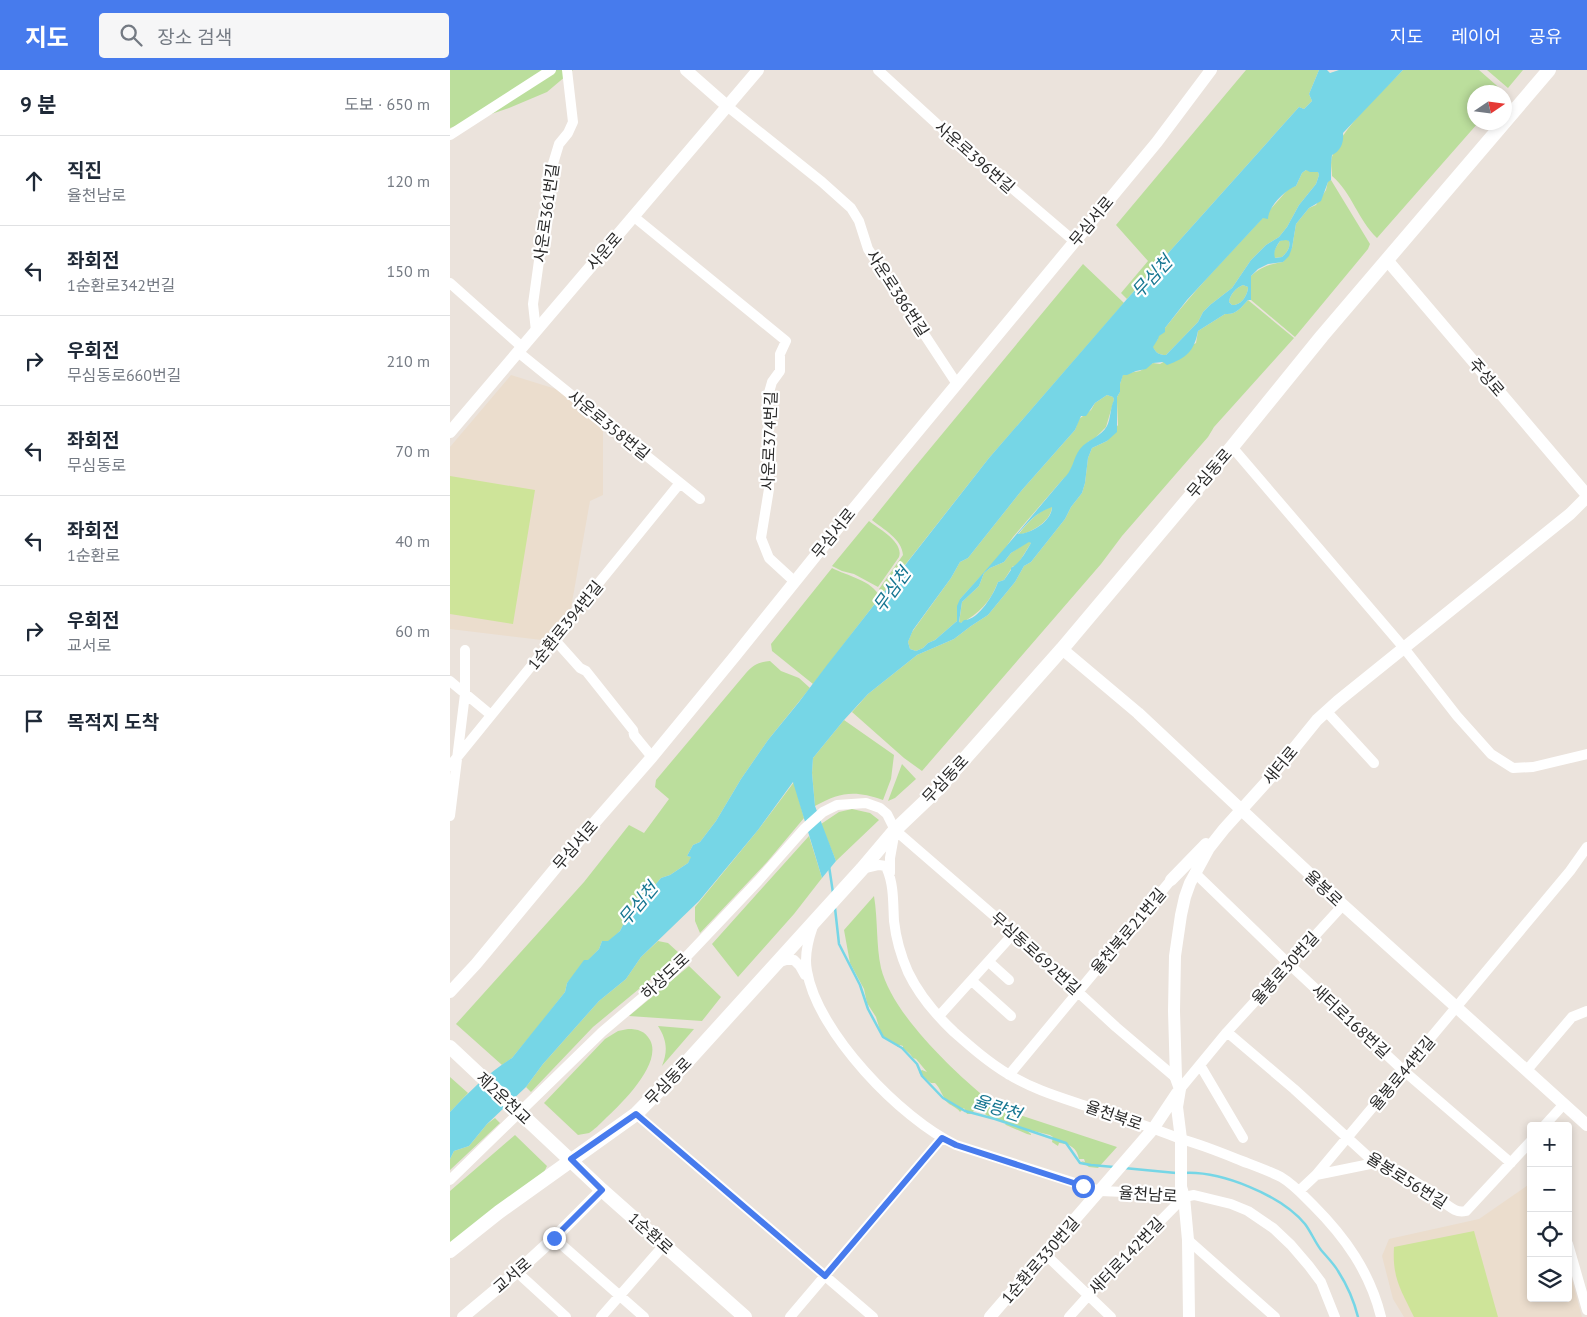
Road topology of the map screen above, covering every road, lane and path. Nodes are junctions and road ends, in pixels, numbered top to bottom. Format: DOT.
graph roads {
  1 [pos="551,70"];
  2 [pos="567,70"];
  3 [pos="686,70"];
  4 [pos="758,70"];
  5 [pos="878,70"];
  6 [pos="1211,70"];
  7 [pos="1549,70"];
  8 [pos="727,106"];
  9 [pos="450,135"];
  10 [pos="634,216"];
  11 [pos="1074,242"];
  12 [pos="1387,260"];
  13 [pos="450,283"];
  14 [pos="536,331"];
  15 [pos="520,349"];
  16 [pos="957,384"];
  17 [pos="450,432"];
  18 [pos="1232,447"];
  19 [pos="680,483"];
  20 [pos="1587,496"];
  21 [pos="700,499"];
  22 [pos="794,582"];
  23 [pos="554,639"];
  24 [pos="1404,648"];
  25 [pos="1062,649"];
  26 [pos="465,650"];
  27 [pos="450,681"];
  28 [pos="465,694"];
  29 [pos="1327,712"];
  30 [pos="491,715"];
  31 [pos="1587,754"];
  32 [pos="652,756"];
  33 [pos="458,757"];
  34 [pos="1374,764"];
  35 [pos="450,766"];
  36 [pos="1241,810"];
  37 [pos="450,816"];
  38 [pos="1232,820"];
  39 [pos="895,830"];
  40 [pos="1587,847"];
  41 [pos="862,869"];
  42 [pos="1195,873"];
  43 [pos="890,879"];
  44 [pos="1171,880"];
  45 [pos="1186,892"];
  46 [pos="1343,905"];
  47 [pos="815,920"];
  48 [pos="1014,933"];
  49 [pos="989,962"];
  50 [pos="777,963"];
  51 [pos="1290,964"];
  52 [pos="1009,980"];
  53 [pos="972,981"];
  54 [pos="810,982"];
  55 [pos="1079,991"];
  56 [pos="450,992"];
  57 [pos="1456,1008"];
  58 [pos="1587,1011"];
  59 [pos="939,1016"];
  60 [pos="1011,1016"];
  61 [pos="1227,1032"];
  62 [pos="450,1047"];
  63 [pos="1200,1065"];
  64 [pos="1527,1070"];
  65 [pos="1404,1071"];
  66 [pos="1009,1075"];
  67 [pos="1178,1083"];
  68 [pos="1564,1104"];
  69 [pos="636,1114"];
  70 [pos="1548,1122"];
  71 [pos="1587,1125"];
  72 [pos="1153,1129"];
  73 [pos="942,1138"];
  74 [pos="1243,1138"];
  75 [pos="1347,1138"];
  76 [pos="1181,1140"];
  77 [pos="1527,1145"];
  78 [pos="559,1148"];
  79 [pos="571,1159"];
  80 [pos="1511,1163"];
  81 [pos="1375,1164"];
  82 [pos="1316,1175"];
  83 [pos="450,1180"];
  84 [pos="602,1190"];
  85 [pos="1100,1191"];
  86 [pos="1299,1191"];
  87 [pos="1183,1192"];
  88 [pos="554,1238"];
  89 [pos="1188,1240"];
  90 [pos="664,1245"];
  91 [pos="450,1251"];
  92 [pos="1044,1254"];
  93 [pos="1572,1257"];
  94 [pos="517,1272"];
  95 [pos="825,1276"];
  96 [pos="620,1296"];
  97 [pos="1088,1296"];
  98 [pos="1587,1310"];
  99 [pos="467,1316"];
  100 [pos="566,1317"];
  101 [pos="601,1317"];
  102 [pos="644,1317"];
  103 [pos="745,1317"];
  104 [pos="790,1317"];
  105 [pos="873,1317"];
  106 [pos="990,1317"];
  107 [pos="1069,1317"];
  108 [pos="1111,1317"];
  109 [pos="1189,1317"];
  110 [pos="1275,1317"];
  111 [pos="1335,1317"];
  112 [pos="1381,1317"];
  1 -- 9 [label="street"];
  2 -- 14 [label="street, 사운로361번길"];
  3 -- 8 [label="street"];
  4 -- 8 [label="street, 사운로"];
  5 -- 11 [label="street, 사운로396번길"];
  6 -- 11 [label="street, 무심서로"];
  7 -- 12 [label="main road, 무심동로"];
  8 -- 10 [label="street, 사운로"];
  8 -- 16 [label="street, 사운로386번길"];
  10 -- 14 [label="street, 사운로"];
  10 -- 22 [label="street, 사운로374번길"];
  11 -- 16 [label="street, 무심서로"];
  12 -- 18 [label="main road, 무심동로"];
  12 -- 20 [label="street, 주성로"];
  13 -- 15 [label="street, 사운로358번길"];
  14 -- 15 [label="street, 사운로"];
  15 -- 17 [label="street, 사운로"];
  15 -- 19 [label="street, 사운로358번길"];
  16 -- 22 [label="street, 무심서로"];
  18 -- 24 [label="street"];
  18 -- 25 [label="main road, 무심동로"];
  19 -- 21 [label="street, 사운로358번길"];
  19 -- 23 [label="street, 1순환로394번길"];
  20 -- 24 [label="street, 새터로"];
  22 -- 32 [label="street, 무심서로"];
  23 -- 30 [label="street, 1순환로394번길"];
  23 -- 32 [label="street"];
  24 -- 29 [label="street, 새터로"];
  24 -- 31 [label="street"];
  25 -- 36 [label="street, 율봉로"];
  25 -- 39 [label="main road, 무심동로"];
  26 -- 28 [label="street"];
  27 -- 28 [label="street"];
  28 -- 30 [label="street"];
  28 -- 33 [label="street"];
  29 -- 34 [label="street"];
  29 -- 36 [label="street, 새터로"];
  30 -- 33 [label="street, 1순환로394번길"];
  32 -- 56 [label="street, 무심서로"];
  33 -- 35 [label="street, 1순환로394번길"];
  33 -- 37 [label="street"];
  36 -- 38 [label="street, 새터로"];
  36 -- 46 [label="street, 율봉로"];
  38 -- 42 [label="street, 새터로"];
  38 -- 44 [label="street"];
  39 -- 41 [label="main road, 무심동로"];
  39 -- 43 [label="street, 율천북로"];
  39 -- 48 [label="street, 무심동로692번길"];
  39 -- 83 [label="street, 하상도로"];
  40 -- 57 [label="street, 율봉로44번길"];
  41 -- 43 [label="street"];
  41 -- 47 [label="main road, 무심동로"];
  42 -- 45 [label="street, 새터로"];
  42 -- 51 [label="street, 새터로168번길"];
  43 -- 59 [label="street, 율천북로"];
  44 -- 45 [label="street"];
  44 -- 55 [label="street, 율천북로21번길"];
  45 -- 67 [label="street, 새터로"];
  46 -- 51 [label="street, 율봉로30번길"];
  46 -- 57 [label="street, 율봉로"];
  47 -- 50 [label="main road, 무심동로"];
  47 -- 54 [label="street"];
  48 -- 49 [label="street"];
  48 -- 55 [label="street, 무심동로692번길"];
  49 -- 52 [label="street"];
  49 -- 53 [label="street"];
  50 -- 54 [label="street"];
  50 -- 69 [label="main road, 무심동로"];
  51 -- 61 [label="street, 율봉로30번길"];
  51 -- 65 [label="street, 새터로168번길"];
  53 -- 59 [label="street"];
  53 -- 60 [label="street"];
  54 -- 73 [label="street, 율천남로"];
  55 -- 66 [label="street, 율천북로21번길"];
  55 -- 67 [label="street, 무심동로692번길"];
  57 -- 64 [label="street, 율봉로"];
  57 -- 65 [label="street, 율봉로44번길"];
  58 -- 64 [label="street"];
  59 -- 66 [label="street, 율천북로"];
  61 -- 63 [label="street, 율봉로30번길"];
  61 -- 75 [label="street"];
  62 -- 78 [label="main road, 제2운천교"];
  63 -- 67 [label="street, 율봉로30번길"];
  63 -- 74 [label="street"];
  64 -- 68 [label="street, 율봉로"];
  65 -- 75 [label="street, 율봉로44번길"];
  65 -- 80 [label="street, 새터로168번길"];
  66 -- 72 [label="street, 율천북로"];
  67 -- 72 [label="street, 1순환로330번길"];
  67 -- 76 [label="street, 새터로"];
  68 -- 70 [label="street"];
  68 -- 71 [label="street, 율봉로"];
  69 -- 79 [label="main road, 무심동로"];
  69 -- 95 [label="street"];
  72 -- 76 [label="street, 율천북로"];
  72 -- 85 [label="street, 1순환로330번길"];
  73 -- 85 [label="street, 율천남로"];
  73 -- 95 [label="street"];
  75 -- 81 [label="street, 율봉로56번길"];
  75 -- 82 [label="street, 율봉로44번길"];
  76 -- 86 [label="street, 율천북로"];
  76 -- 87 [label="street, 새터로"];
  77 -- 80 [label="street, 율봉로56번길"];
  78 -- 79 [label="main road, 1순환로"];
  79 -- 84 [label="main road, 1순환로"];
  79 -- 91 [label="main road, 무심동로"];
  80 -- 81 [label="street, 율봉로56번길"];
  81 -- 82 [label="street"];
  82 -- 86 [label="street, 율봉로44번길"];
  84 -- 88 [label="street, 교서로"];
  84 -- 90 [label="main road, 1순환로"];
  85 -- 87 [label="street, 율천남로"];
  85 -- 92 [label="street, 1순환로330번길"];
  86 -- 112 [label="street, 율천북로"];
  87 -- 89 [label="street, 새터로"];
  87 -- 97 [label="street, 새터로142번길"];
  87 -- 111 [label="street, 율천남로"];
  88 -- 94 [label="street, 교서로"];
  88 -- 96 [label="street"];
  89 -- 109 [label="street, 새터로"];
  89 -- 110 [label="street"];
  90 -- 96 [label="street"];
  90 -- 103 [label="main road, 1순환로"];
  92 -- 97 [label="street"];
  92 -- 106 [label="street, 1순환로330번길"];
  93 -- 98 [label="street"];
  94 -- 99 [label="street, 교서로"];
  94 -- 100 [label="street"];
  95 -- 104 [label="street"];
  95 -- 105 [label="street"];
  96 -- 101 [label="street"];
  96 -- 102 [label="street"];
  97 -- 107 [label="street, 새터로142번길"];
  97 -- 108 [label="street"];
}
